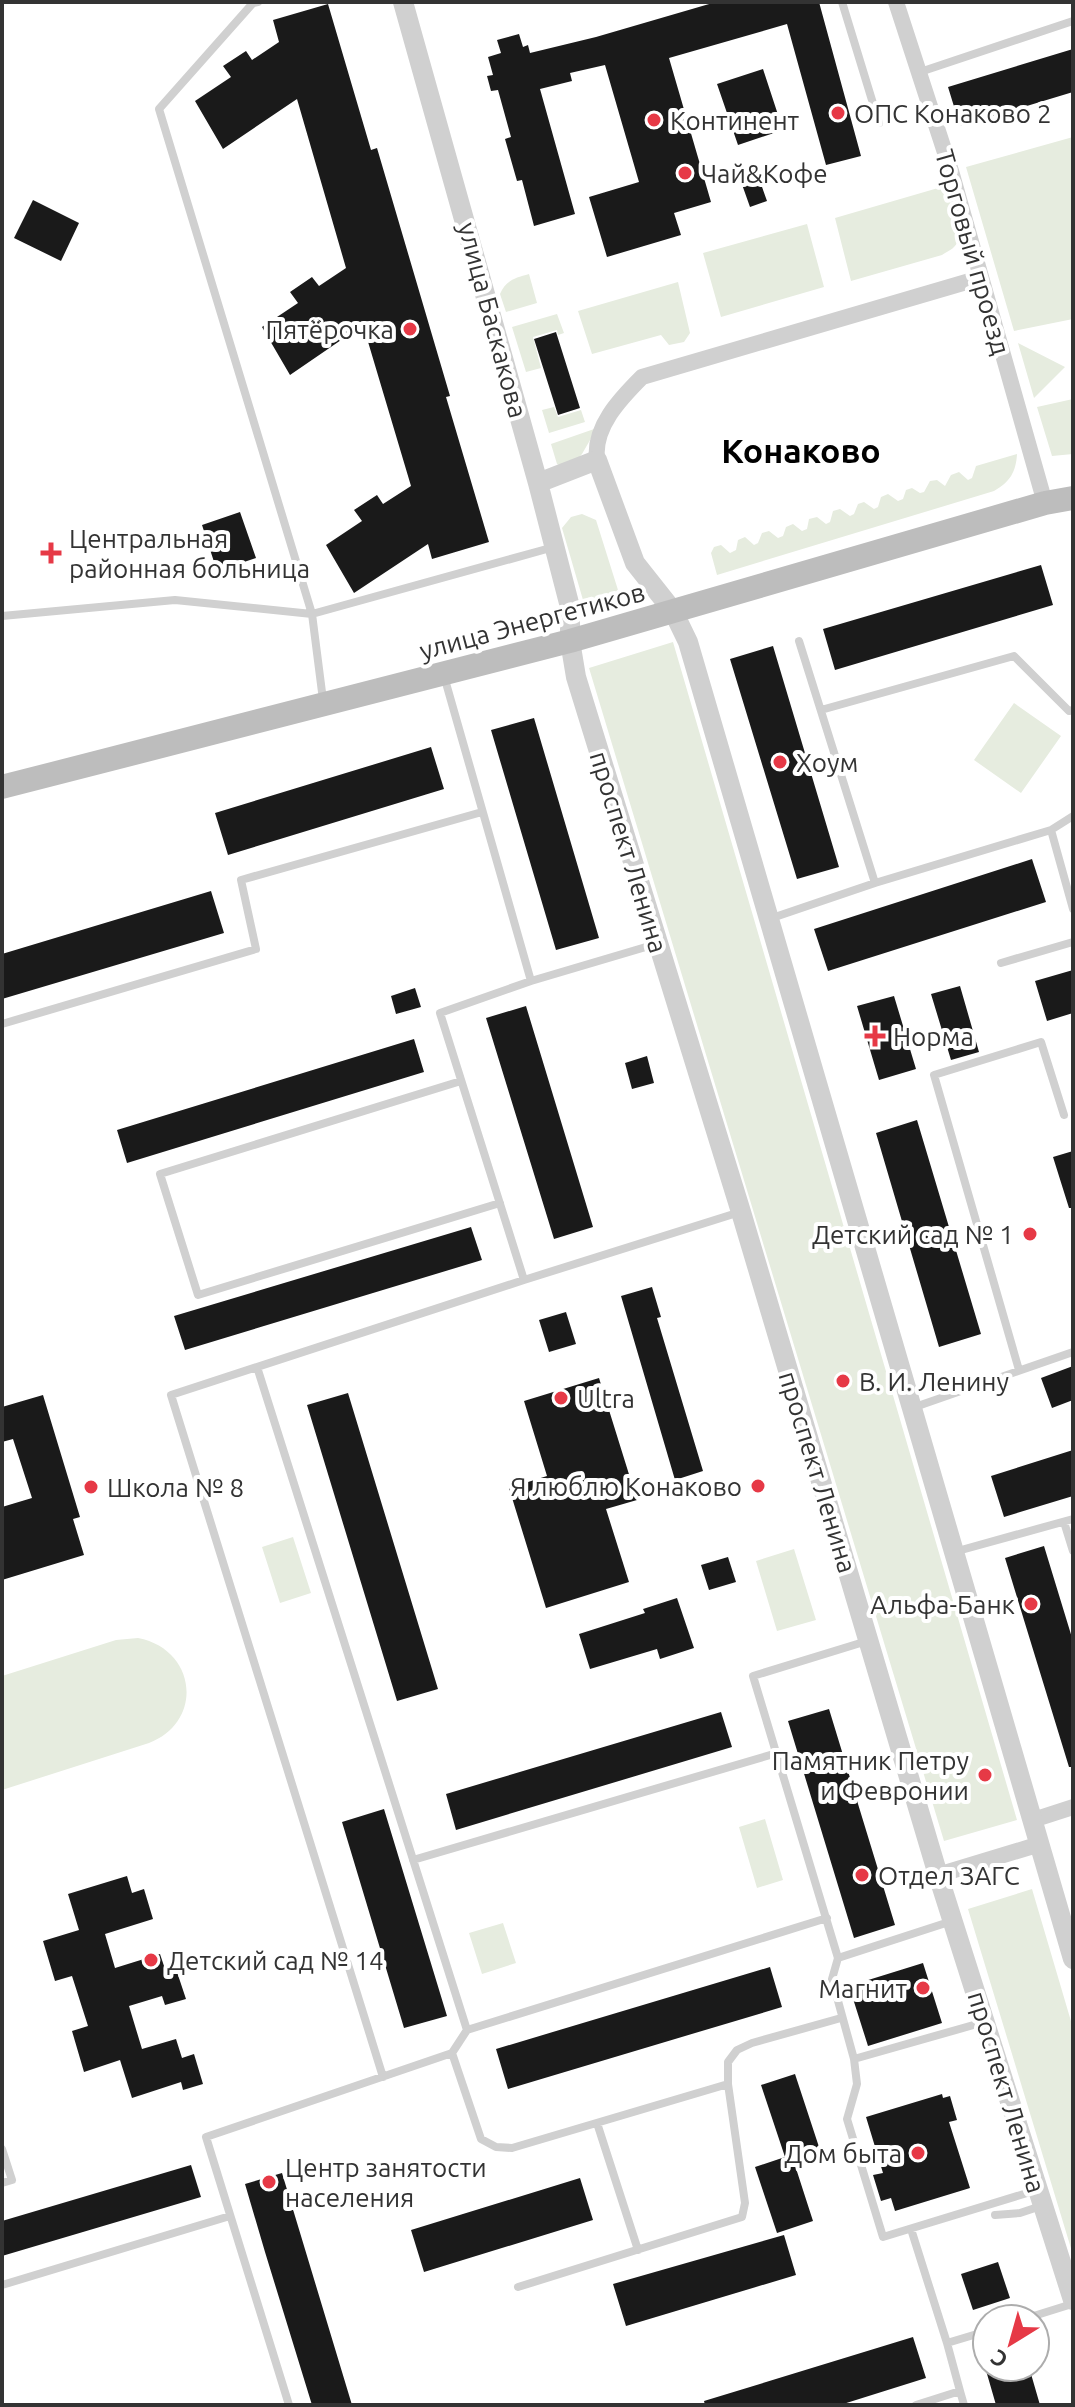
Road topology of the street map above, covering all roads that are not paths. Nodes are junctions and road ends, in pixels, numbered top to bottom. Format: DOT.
graph roads {
  1 [pos="258,2"];
  2 [pos="403,2"];
  3 [pos="842,2"];
  4 [pos="896,2"];
  5 [pos="1073,21"];
  6 [pos="920,72"];
  7 [pos="879,123"];
  8 [pos="980,278"];
  9 [pos="597,460"];
  10 [pos="538,483"];
  11 [pos="1073,498"];
  12 [pos="1045,503"];
  13 [pos="555,547"];
  14 [pos="673,611"];
  15 [pos="312,614"];
  16 [pos="2,616"];
  17 [pos="570,641"];
  18 [pos="799,641"];
  19 [pos="443,675"];
  20 [pos="324,704"];
  21 [pos="821,710"];
  22 [pos="1071,710"];
  23 [pos="1073,724"];
  24 [pos="2,787"];
  25 [pos="482,812"];
  26 [pos="1073,816"];
  27 [pos="1051,830"];
  28 [pos="875,883"];
  29 [pos="1073,909"];
  30 [pos="768,920"];
  31 [pos="1073,942"];
  32 [pos="657,944"];
  33 [pos="1001,963"];
  34 [pos="531,981"];
  35 [pos="2,1024"];
  36 [pos="461,1081"];
  37 [pos="1064,1115"];
  38 [pos="500,1203"];
  39 [pos="741,1212"];
  40 [pos="524,1280"];
  41 [pos="1073,1352"];
  42 [pos="257,1367"];
  43 [pos="1019,1370"];
  44 [pos="911,1408"];
  45 [pos="1068,1520"];
  46 [pos="1073,1551"];
  47 [pos="954,1552"];
  48 [pos="868,1641"];
  49 [pos="777,1753"];
  50 [pos="1073,1807"];
  51 [pos="1033,1820"];
  52 [pos="1040,1844"];
  53 [pos="413,1860"];
  54 [pos="938,1875"];
  55 [pos="827,1918"];
  56 [pos="953,1921"];
  57 [pos="838,1958"];
  58 [pos="1073,1959"];
  59 [pos="841,2018"];
  60 [pos="985,2022"];
  61 [pos="467,2030"];
  62 [pos="452,2053"];
  63 [pos="854,2059"];
  64 [pos="383,2077"];
  65 [pos="728,2084"];
  66 [pos="597,2123"];
  67 [pos="2,2149"];
  68 [pos="2,2183"];
  69 [pos="1040,2198"];
  70 [pos="995,2215"];
  71 [pos="230,2216"];
  72 [pos="911,2229"];
  73 [pos="638,2250"];
  74 [pos="2,2285"];
  75 [pos="518,2287"];
  76 [pos="1073,2302"];
  77 [pos="1051,2310"];
  78 [pos="971,2336"];
  79 [pos="947,2343"];
  80 [pos="960,2391"];
  81 [pos="289,2405"];
  82 [pos="916,2405"];
  83 [pos="964,2405"];
  1 -- 15 [label="lane"];
  2 -- 10 [label="street, улица Баскакова"];
  3 -- 7 [label="lane"];
  4 -- 6 [label="street, Торговый проезд"];
  5 -- 6 [label="lane"];
  6 -- 8 [label="street, Торговый проезд"];
  8 -- 9 [label="street"];
  8 -- 12 [label="street, Торговый проезд"];
  9 -- 10 [label="street"];
  9 -- 14 [label="street"];
  10 -- 13 [label="street, улица Баскакова"];
  11 -- 12 [label="main road, улица Энергетиков"];
  12 -- 14 [label="main road, улица Энергетиков"];
  13 -- 15 [label="lane"];
  13 -- 17 [label="street, улица Баскакова"];
  14 -- 17 [label="main road, улица Энергетиков"];
  14 -- 30 [label="street"];
  15 -- 16 [label="lane"];
  15 -- 20 [label="lane"];
  17 -- 19 [label="main road, улица Энергетиков"];
  17 -- 32 [label="street, проспект Ленина"];
  18 -- 21 [label="lane"];
  19 -- 20 [label="main road, улица Энергетиков"];
  19 -- 25 [label="lane"];
  20 -- 24 [label="main road, улица Энергетиков"];
  21 -- 22 [label="lane"];
  21 -- 28 [label="lane"];
  22 -- 23 [label="lane"];
  25 -- 34 [label="lane"];
  25 -- 35 [label="lane"];
  26 -- 27 [label="lane"];
  27 -- 28 [label="lane"];
  27 -- 29 [label="lane"];
  28 -- 30 [label="lane"];
  30 -- 44 [label="street"];
  31 -- 33 [label="lane"];
  32 -- 34 [label="lane"];
  32 -- 39 [label="street, проспект Ленина"];
  34 -- 36 [label="lane"];
  36 -- 38 [label="lane"];
  36 -- 38 [label="lane"];
  37 -- 43 [label="lane"];
  38 -- 40 [label="lane"];
  39 -- 40 [label="lane"];
  39 -- 48 [label="street, проспект Ленина"];
  40 -- 42 [label="lane"];
  41 -- 43 [label="lane"];
  42 -- 53 [label="lane"];
  42 -- 64 [label="lane"];
  43 -- 44 [label="lane"];
  44 -- 47 [label="street"];
  45 -- 46 [label="lane"];
  45 -- 47 [label="lane"];
  47 -- 51 [label="street"];
  48 -- 49 [label="lane"];
  48 -- 54 [label="street, проспект Ленина"];
  49 -- 53 [label="lane"];
  49 -- 55 [label="lane"];
  50 -- 51 [label="street"];
  51 -- 52 [label="street"];
  52 -- 54 [label="street"];
  52 -- 58 [label="street"];
  53 -- 61 [label="lane"];
  54 -- 56 [label="street, проспект Ленина"];
  55 -- 57 [label="lane"];
  55 -- 61 [label="lane"];
  56 -- 57 [label="lane"];
  56 -- 60 [label="street, проспект Ленина"];
  57 -- 59 [label="lane"];
  59 -- 63 [label="lane"];
  59 -- 65 [label="lane"];
  60 -- 63 [label="lane"];
  60 -- 69 [label="street, проспект Ленина"];
  61 -- 62 [label="lane"];
  62 -- 64 [label="lane"];
  62 -- 66 [label="lane"];
  63 -- 72 [label="lane"];
  64 -- 71 [label="lane"];
  65 -- 66 [label="lane"];
  65 -- 73 [label="lane"];
  66 -- 73 [label="lane"];
  67 -- 68 [label="lane"];
  69 -- 70 [label="lane"];
  69 -- 72 [label="lane"];
  69 -- 76 [label="street, проспект Ленина"];
  71 -- 74 [label="lane"];
  71 -- 81 [label="lane"];
  72 -- 79 [label="lane"];
  73 -- 75 [label="lane"];
  76 -- 77 [label="lane"];
  78 -- 79 [label="lane"];
  79 -- 80 [label="lane"];
  80 -- 82 [label="lane"];
  80 -- 83 [label="lane"];
}
